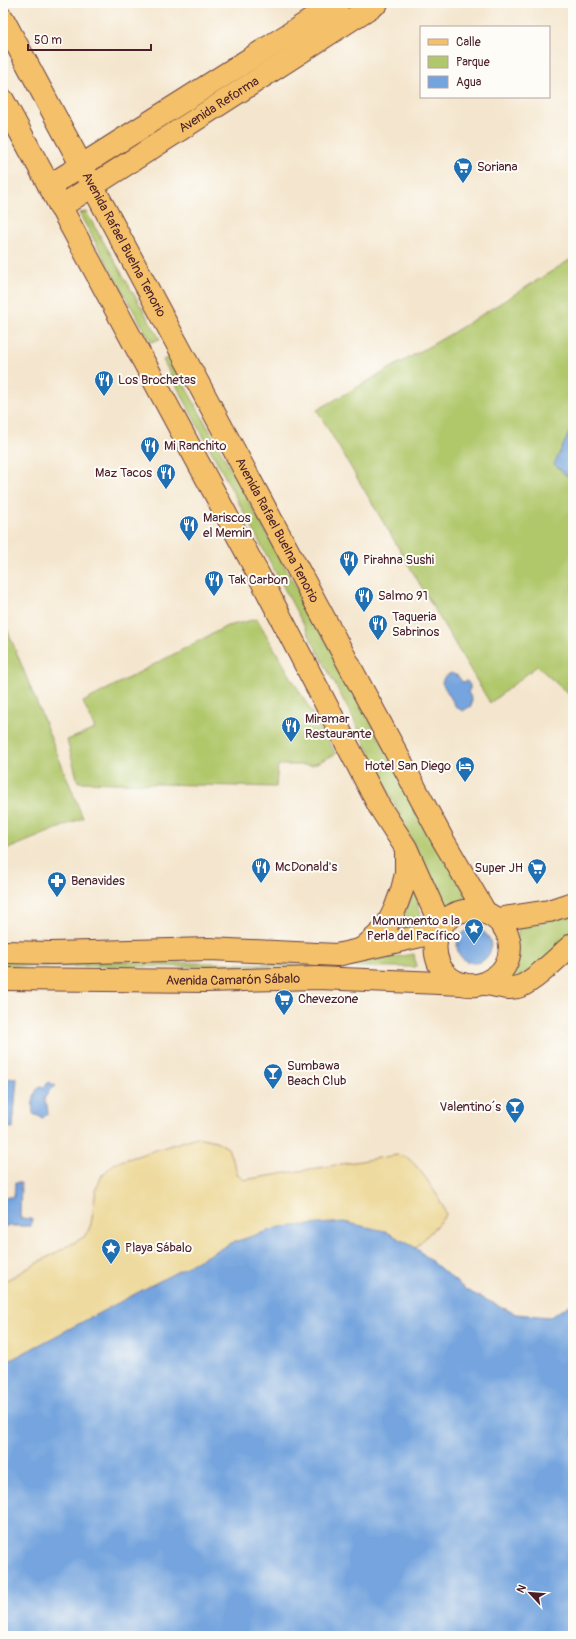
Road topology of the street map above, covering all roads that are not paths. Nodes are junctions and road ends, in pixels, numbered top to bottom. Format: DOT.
graph roads {
  1 [pos="338,3"];
  2 [pos="377,3"];
  3 [pos="3,20"];
  4 [pos="3,100"];
  5 [pos="82,166"];
  6 [pos="49,186"];
  7 [pos="93,186"];
  8 [pos="60,206"];
  9 [pos="406,848"];
  10 [pos="573,903"];
  11 [pos="491,915"];
  12 [pos="440,929"];
  13 [pos="573,944"];
  14 [pos="360,950"];
  15 [pos="3,952"];
  16 [pos="3,979"];
  17 [pos="473,984"];
  1 -- 5 [label="main road, Avenida Reforma"];
  2 -- 7 [label="main road, Avenida Reforma"];
  3 -- 5 [label="main road, Avenida Rafael Buelna Tenorio"];
  4 -- 6 [label="main road"];
  5 -- 6 [label="main road, Avenida Reforma"];
  5 -- 7 [label="main road, Avenida Rafael Buelna Tenorio"];
  6 -- 8 [label="main road"];
  7 -- 8 [label="main road, Avenida Reforma"];
  7 -- 11 [label="main road, Avenida Rafael Buelna Tenorio"];
  8 -- 9 [label="main road"];
  9 -- 12 [label="main road"];
  9 -- 14 [label="main road"];
  10 -- 11 [label="main road"];
  11 -- 12 [label="main road"];
  11 -- 17 [label="main road"];
  12 -- 14 [label="main road, Avenida Camarón Sábalo"];
  12 -- 17 [label="main road"];
  13 -- 17 [label="main road"];
  14 -- 15 [label="main road, Avenida Camarón Sábalo"];
  16 -- 17 [label="main road, Avenida Camarón Sábalo"];
}
